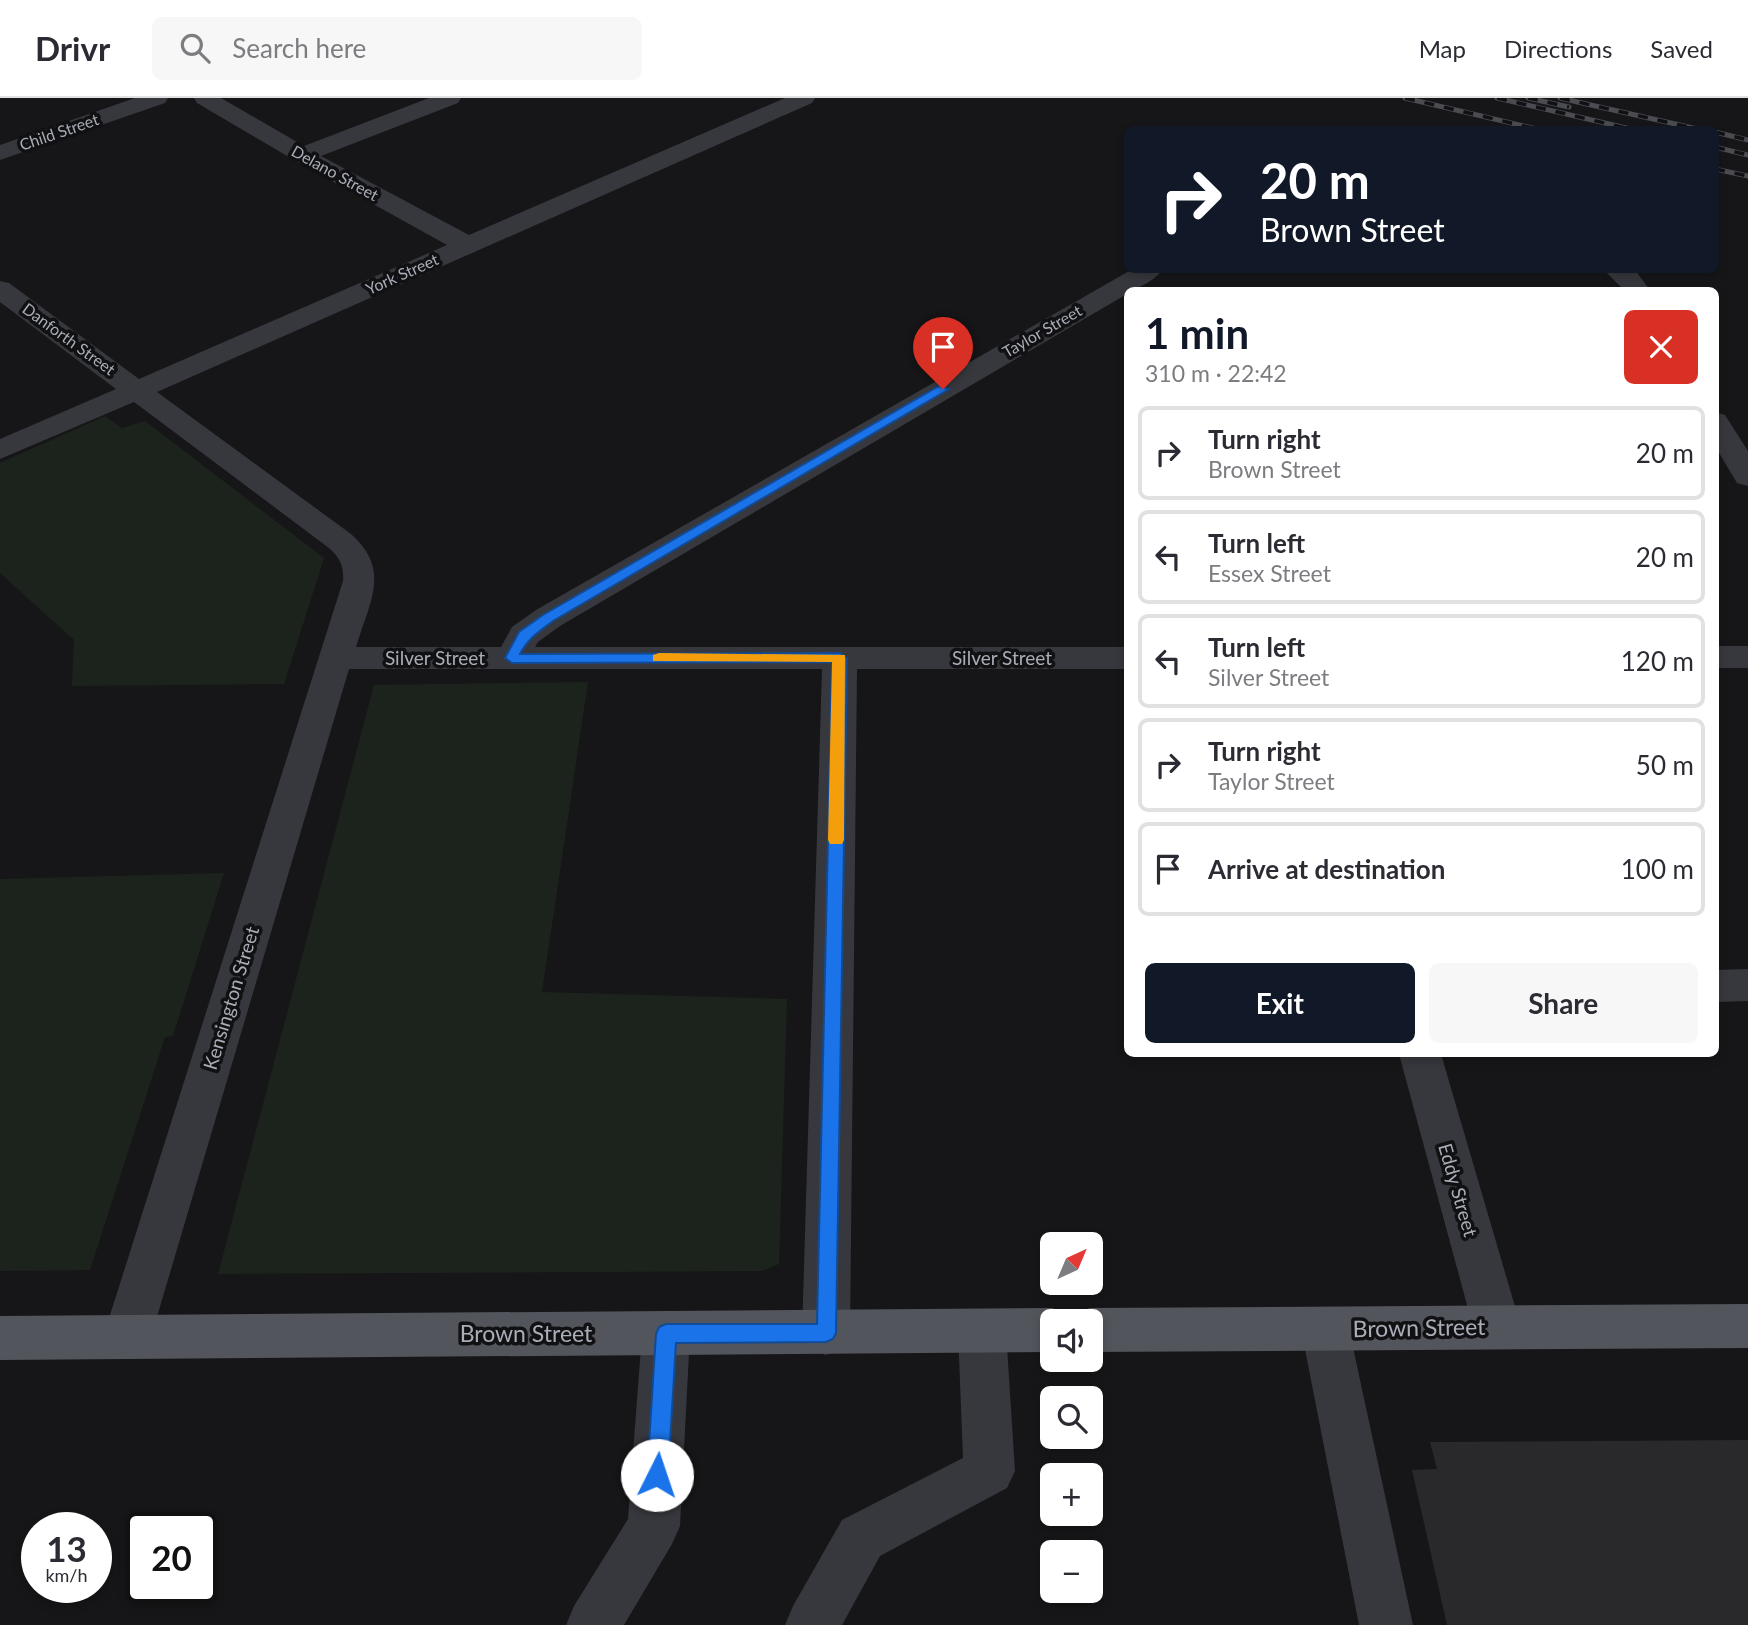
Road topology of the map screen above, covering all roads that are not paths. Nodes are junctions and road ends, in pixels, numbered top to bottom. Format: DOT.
graph roads {
  1 [pos="157,98"];
  2 [pos="205,98"];
  3 [pos="450,98"];
  4 [pos="786,101"];
  5 [pos="0,153"];
  6 [pos="302,155"];
  7 [pos="467,245"];
  8 [pos="1146,273"];
  9 [pos="1622,273"];
  10 [pos="1130,287"];
  11 [pos="1635,287"];
  12 [pos="0,289"];
  13 [pos="1116,300"];
  14 [pos="139,389"];
  15 [pos="1719,428"];
  16 [pos="0,450"];
  17 [pos="1748,477"];
  18 [pos="1124,657"];
  19 [pos="1719,657"];
  20 [pos="1748,657"];
  21 [pos="335,658"];
  22 [pos="512,658"];
  23 [pos="840,658"];
  24 [pos="1748,985"];
  25 [pos="1719,986"];
  26 [pos="1421,1057"];
  27 [pos="1748,1326"];
  28 [pos="1497,1327"];
  29 [pos="1325,1329"];
  30 [pos="1103,1330"];
  31 [pos="982,1331"];
  32 [pos="1040,1331"];
  33 [pos="826,1333"];
  34 [pos="666,1334"];
  35 [pos="127,1337"];
  36 [pos="0,1338"];
  37 [pos="593,1625"];
  38 [pos="812,1625"];
  39 [pos="1386,1625"];
  1 -- 5 [label="street, Child Street"];
  2 -- 6 [label="street, Delano Street"];
  3 -- 6 [label="street"];
  4 -- 7 [label="street, York Street"];
  6 -- 7 [label="street, Delano Street"];
  7 -- 14 [label="street, York Street"];
  8 -- 10 [label="street, Taylor Street"];
  9 -- 11 [label="street"];
  12 -- 14 [label="street, Danforth Street"];
  13 -- 22 [label="street, Taylor Street"];
  14 -- 16 [label="street, York Street"];
  14 -- 21 [label="street"];
  15 -- 17 [label="street"];
  18 -- 23 [label="street, Silver Street"];
  19 -- 20 [label="street"];
  21 -- 22 [label="street, Silver Street"];
  21 -- 35 [label="street, Kensington Street"];
  22 -- 23 [label="street, Silver Street"];
  23 -- 33 [label="street"];
  24 -- 25 [label="street"];
  26 -- 28 [label="street, Eddy Street"];
  27 -- 28 [label="main road, Brown Street"];
  28 -- 29 [label="main road, Brown Street"];
  29 -- 30 [label="main road, Brown Street"];
  29 -- 39 [label="street"];
  31 -- 32 [label="main road, Brown Street"];
  31 -- 33 [label="main road, Brown Street"];
  31 -- 38 [label="street"];
  33 -- 34 [label="main road, Brown Street"];
  34 -- 35 [label="main road, Brown Street"];
  34 -- 37 [label="street"];
  35 -- 36 [label="main road, Brown Street"];
}
